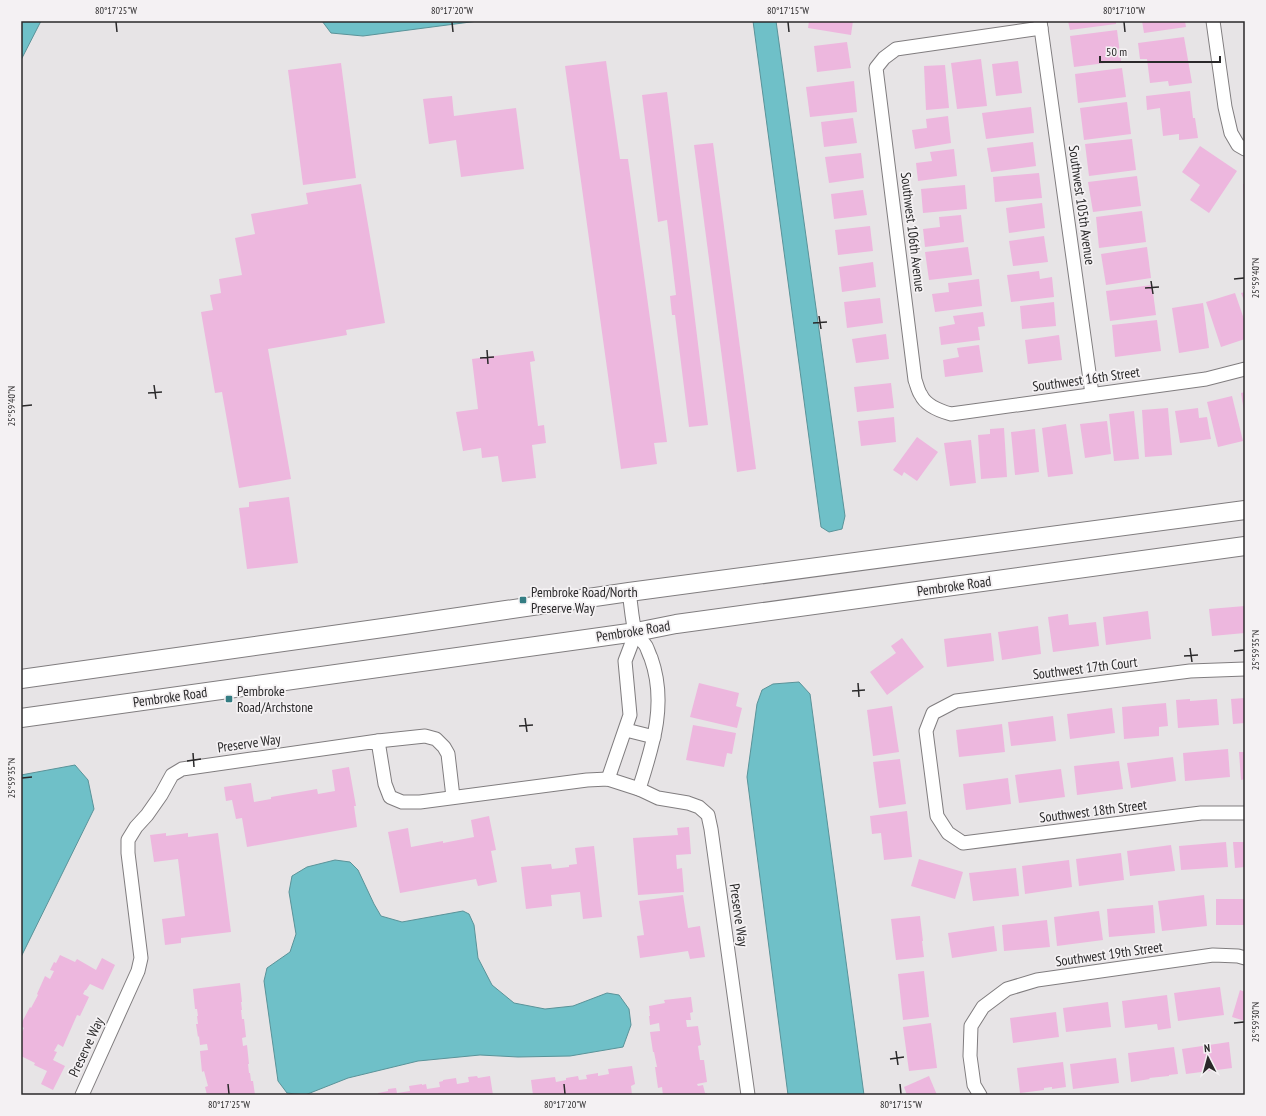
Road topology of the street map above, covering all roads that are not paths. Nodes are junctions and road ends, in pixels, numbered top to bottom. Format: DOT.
graph roads {
  1 [pos="1213,21"];
  2 [pos="1041,25"];
  3 [pos="1241,147"];
  4 [pos="1245,369"];
  5 [pos="1092,394"];
  6 [pos="932,407"];
  7 [pos="1245,510"];
  8 [pos="1245,546"];
  9 [pos="629,592"];
  10 [pos="636,632"];
  11 [pos="1245,669"];
  12 [pos="21,679"];
  13 [pos="21,718"];
  14 [pos="626,730"];
  15 [pos="654,737"];
  16 [pos="378,741"];
  17 [pos="608,779"];
  18 [pos="639,789"];
  19 [pos="453,797"];
  20 [pos="1245,813"];
  21 [pos="948,833"];
  22 [pos="1245,958"];
  23 [pos="82,1095"];
  24 [pos="748,1095"];
  25 [pos="980,1095"];
  1 -- 3 [label="street"];
  2 -- 5 [label="street, Southwest 105th Avenue"];
  2 -- 6 [label="street, Southwest 106th Avenue"];
  4 -- 5 [label="street, Southwest 16th Street"];
  5 -- 6 [label="street, Southwest 16th Street"];
  7 -- 9 [label="main road"];
  8 -- 10 [label="main road, Pembroke Road"];
  9 -- 10 [label="street"];
  9 -- 12 [label="main road"];
  10 -- 13 [label="main road, Pembroke Road"];
  10 -- 14 [label="street"];
  10 -- 15 [label="street"];
  11 -- 21 [label="street, Southwest 17th Court"];
  14 -- 15 [label="street"];
  14 -- 17 [label="street"];
  15 -- 18 [label="street"];
  16 -- 19 [label="street"];
  16 -- 19 [label="street, Preserve Way"];
  16 -- 23 [label="street, Preserve Way"];
  17 -- 18 [label="street, Preserve Way"];
  17 -- 19 [label="street, Preserve Way"];
  18 -- 24 [label="street, Preserve Way"];
  20 -- 21 [label="street, Southwest 18th Street"];
  22 -- 25 [label="street, Southwest 19th Street"];
}
